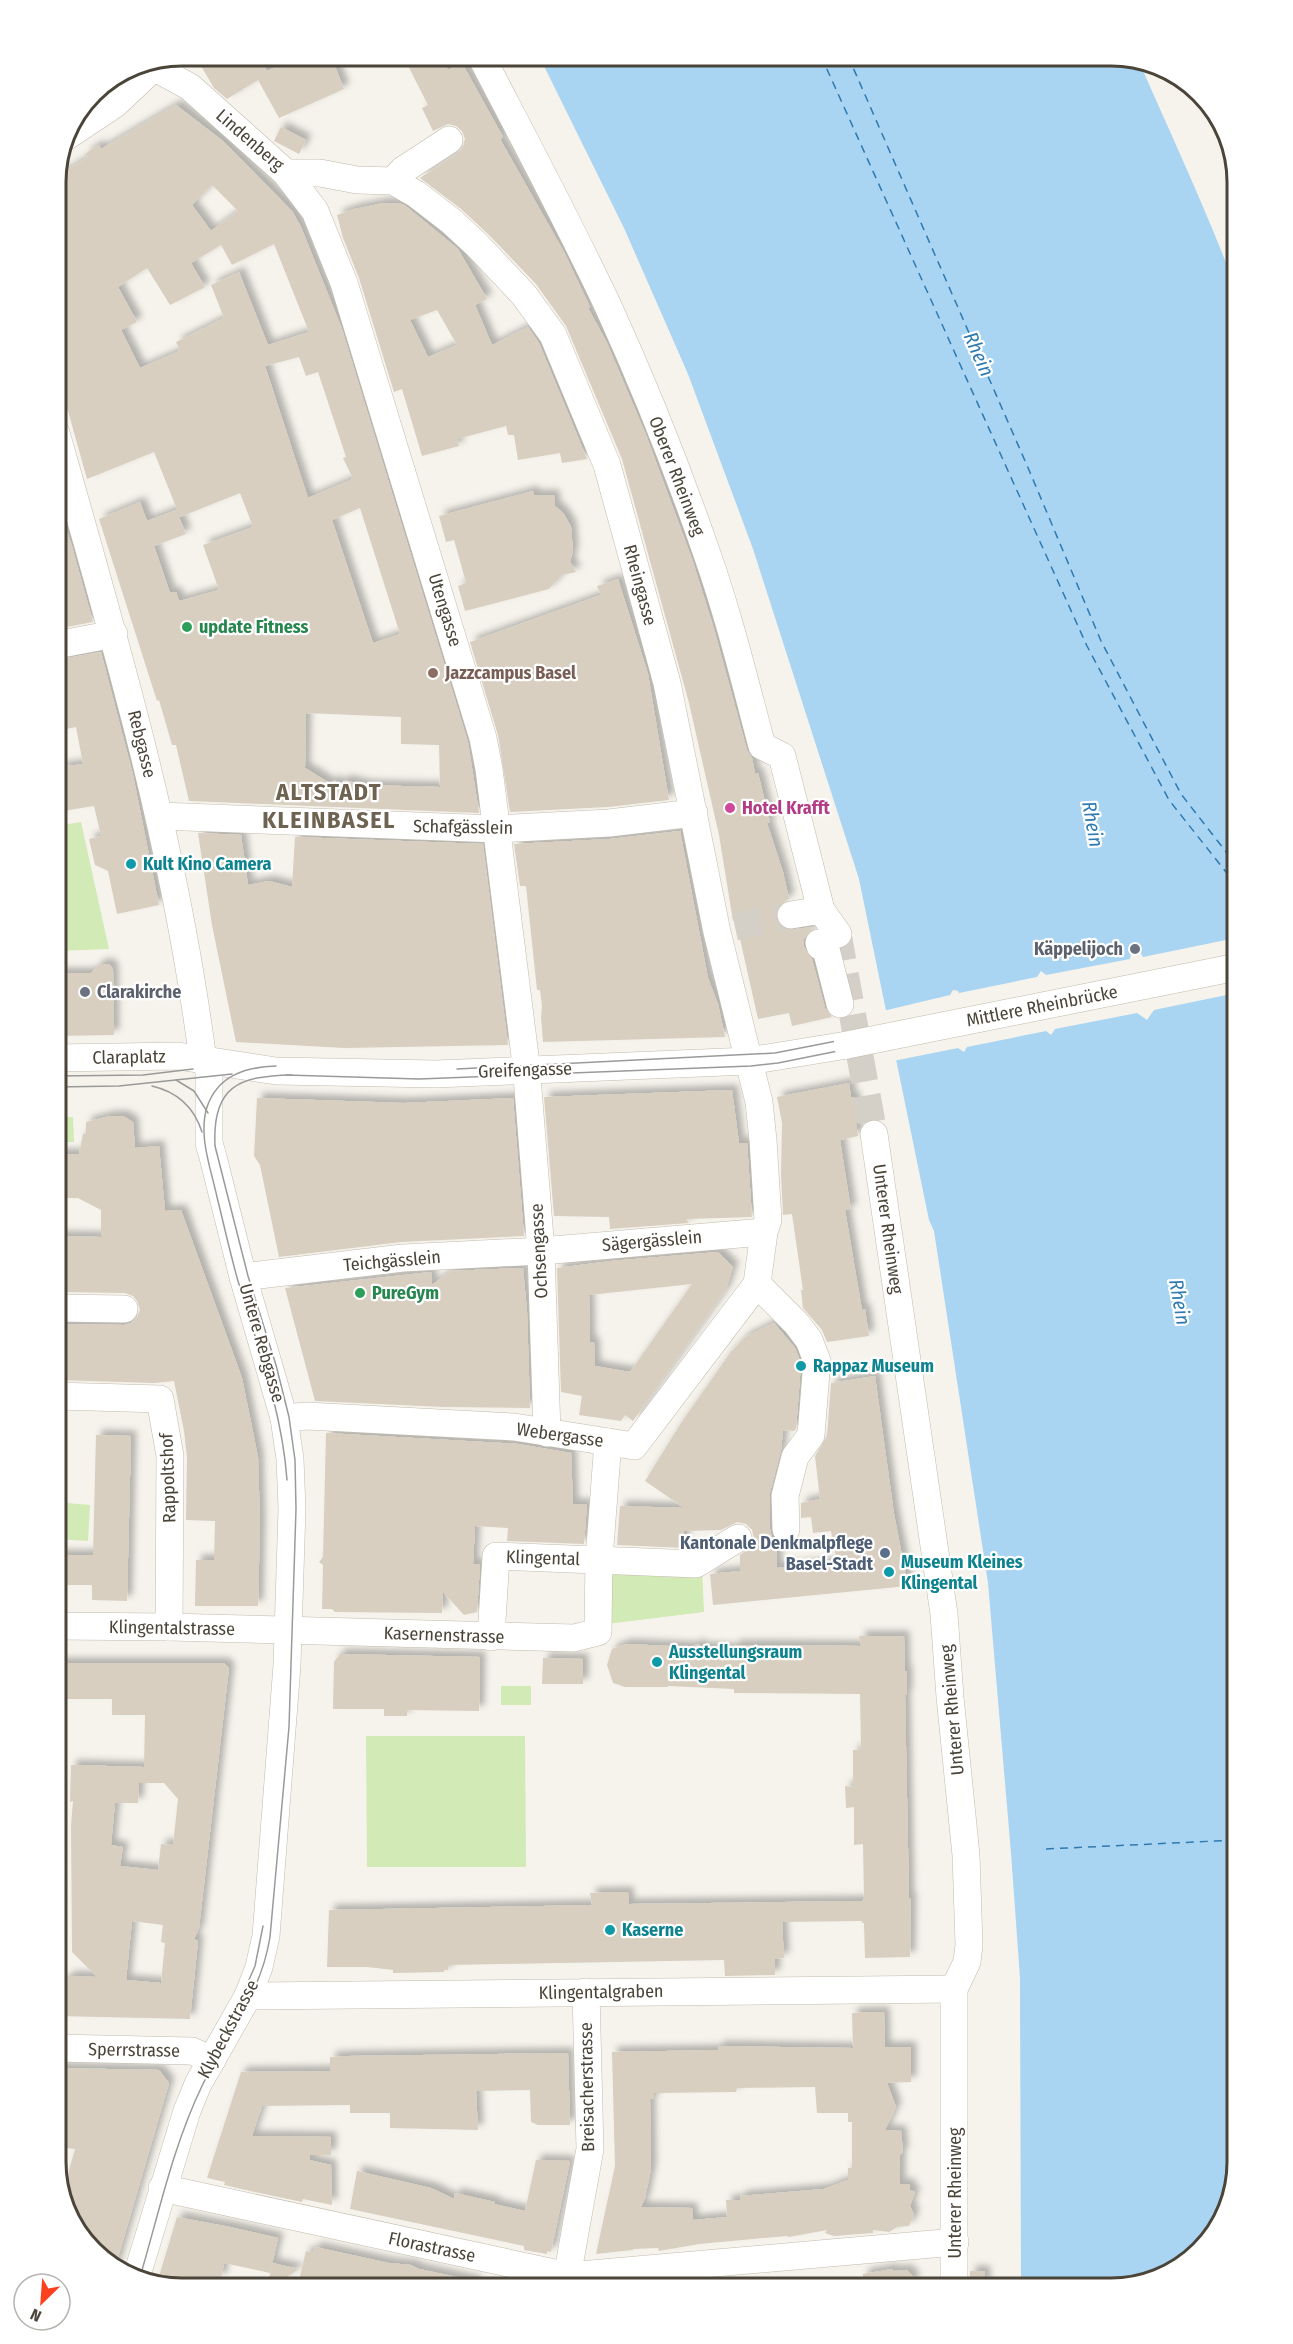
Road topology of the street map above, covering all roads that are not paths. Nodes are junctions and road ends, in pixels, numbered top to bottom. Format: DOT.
graph roads {
  1 [pos="486,66"];
  2 [pos="162,68"];
  3 [pos="146,72"];
  4 [pos="80,127"];
  5 [pos="449,140"];
  6 [pos="286,173"];
  7 [pos="393,181"];
  8 [pos="66,468"];
  9 [pos="114,634"];
  10 [pos="66,643"];
  11 [pos="694,813"];
  12 [pos="160,816"];
  13 [pos="496,829"];
  14 [pos="821,910"];
  15 [pos="791,915"];
  16 [pos="1227,969"];
  17 [pos="840,1004"];
  18 [pos="847,1045"];
  19 [pos="66,1058"];
  20 [pos="203,1061"];
  21 [pos="749,1061"];
  22 [pos="526,1070"];
  23 [pos="874,1134"];
  24 [pos="764,1232"];
  25 [pos="541,1251"];
  26 [pos="243,1277"];
  27 [pos="757,1284"];
  28 [pos="66,1308"];
  29 [pos="124,1309"];
  30 [pos="66,1396"];
  31 [pos="284,1418"];
  32 [pos="547,1432"];
  33 [pos="608,1442"];
  34 [pos="786,1529"];
  35 [pos="738,1538"];
  36 [pos="599,1559"];
  37 [pos="66,1626"];
  38 [pos="169,1627"];
  39 [pos="289,1630"];
  40 [pos="598,1632"];
  41 [pos="491,1636"];
  42 [pos="954,1989"];
  43 [pos="586,1992"];
  44 [pos="248,1996"];
  45 [pos="66,2048"];
  46 [pos="212,2060"];
  47 [pos="162,2188"];
  48 [pos="955,2242"];
  49 [pos="139,2269"];
  50 [pos="549,2278"];
  51 [pos="567,2278"];
  52 [pos="605,2278"];
  53 [pos="954,2278"];
  1 -- 14 [label="street, Oberer Rheinweg"];
  2 -- 6 [label="street, Lindenberg"];
  3 -- 4 [label="street"];
  5 -- 7 [label="street"];
  6 -- 7 [label="street, Lindenberg"];
  6 -- 13 [label="street, Utengasse"];
  7 -- 11 [label="street, Rheingasse"];
  8 -- 9 [label="street, Rebgasse"];
  9 -- 10 [label="street"];
  9 -- 12 [label="street, Rebgasse"];
  11 -- 13 [label="street, Schafgässlein"];
  11 -- 21 [label="street, Rheingasse"];
  12 -- 13 [label="street, Schafgässlein"];
  12 -- 20 [label="street, Rebgasse"];
  13 -- 22 [label="street, Utengasse"];
  14 -- 15 [label="street"];
  14 -- 17 [label="street"];
  16 -- 18 [label="street, Mittlere Rheinbrücke, bridge"];
  18 -- 21 [label="street, Greifengasse"];
  19 -- 20 [label="street, Claraplatz"];
  20 -- 22 [label="street, Greifengasse"];
  20 -- 26 [label="street, Untere Rebgasse"];
  21 -- 22 [label="street, Greifengasse"];
  21 -- 24 [label="street, Rheingasse"];
  22 -- 25 [label="street, Ochsengasse"];
  23 -- 42 [label="street, Unterer Rheinweg"];
  24 -- 25 [label="street, Sägergässlein"];
  24 -- 27 [label="street, Rheingasse"];
  25 -- 26 [label="street, Teichgässlein"];
  25 -- 32 [label="street, Ochsengasse"];
  26 -- 31 [label="street, Untere Rebgasse"];
  27 -- 33 [label="street, Webergasse"];
  27 -- 34 [label="street"];
  28 -- 29 [label="street"];
  30 -- 38 [label="street, Rappoltshof"];
  31 -- 32 [label="street, Webergasse"];
  31 -- 39 [label="street, Untere Rebgasse"];
  32 -- 33 [label="street, Webergasse"];
  33 -- 36 [label="street, Klingental"];
  35 -- 36 [label="street, Klingental"];
  36 -- 40 [label="street, Klingental"];
  36 -- 41 [label="street, Klingental"];
  37 -- 38 [label="street, Klingentalstrasse"];
  38 -- 39 [label="street, Klingentalstrasse"];
  39 -- 41 [label="street, Kasernenstrasse"];
  39 -- 44 [label="street, Klybeckstrasse"];
  40 -- 41 [label="street, Kasernenstrasse"];
  42 -- 43 [label="street, Klingentalgraben"];
  42 -- 48 [label="street, Unterer Rheinweg"];
  43 -- 44 [label="street, Klingentalgraben"];
  43 -- 51 [label="street, Breisacherstrasse"];
  44 -- 46 [label="street, Klybeckstrasse"];
  45 -- 46 [label="street, Sperrstrasse"];
  46 -- 47 [label="street, Klybeckstrasse"];
  47 -- 49 [label="street, Klybeckstrasse"];
  47 -- 50 [label="street, Florastrasse"];
  48 -- 52 [label="street, Florastrasse"];
  48 -- 53 [label="street, Unterer Rheinweg"];
}
